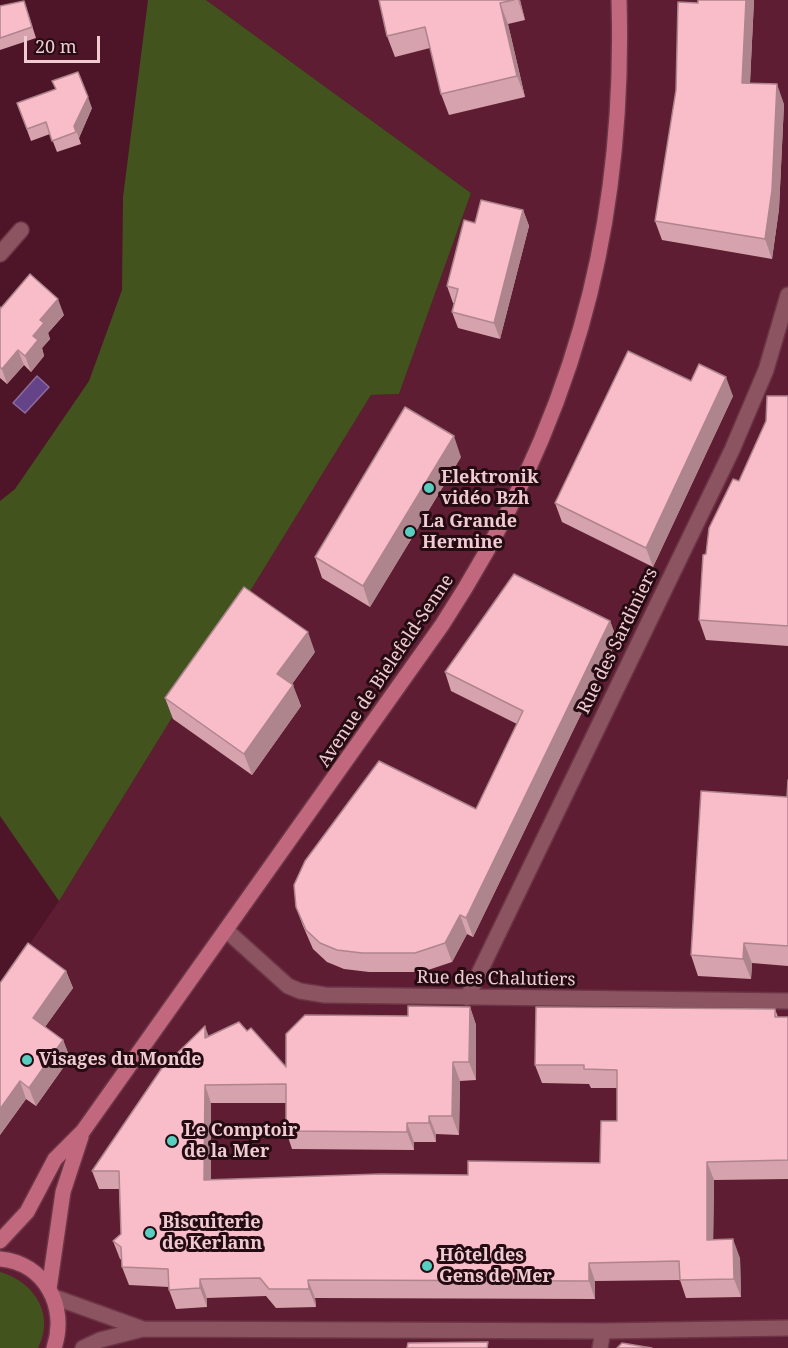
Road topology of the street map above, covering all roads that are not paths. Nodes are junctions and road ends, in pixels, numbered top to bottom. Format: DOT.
graph roads {
  1 [pos="619,0"];
  2 [pos="21,230"];
  3 [pos="0,254"];
  4 [pos="788,295"];
  5 [pos="227,931"];
  6 [pos="467,998"];
  7 [pos="788,1001"];
  8 [pos="83,1131"];
  9 [pos="0,1241"];
  10 [pos="0,1258"];
  11 [pos="52,1293"];
  12 [pos="788,1328"];
  13 [pos="143,1329"];
  14 [pos="603,1331"];
  15 [pos="54,1348"];
  16 [pos="83,1348"];
  17 [pos="600,1348"];
  1 -- 5 [label="main road, Avenue de Bielefeld-Senne"];
  2 -- 3 [label="street"];
  4 -- 6 [label="street, Rue des Sardiniers"];
  5 -- 6 [label="street, Rue des Chalutiers"];
  5 -- 8 [label="main road, Avenue de Bielefeld-Senne"];
  6 -- 7 [label="street, Rue des Chalutiers"];
  8 -- 9 [label="main road, Avenue de Bielefeld-Senne"];
  8 -- 11 [label="main road, Avenue de Bielefeld-Senne"];
  10 -- 11 [label="main road"];
  11 -- 13 [label="street"];
  11 -- 15 [label="main road, Avenue de Bielefeld-Senne"];
  12 -- 14 [label="street"];
  13 -- 14 [label="street"];
  13 -- 16 [label="street"];
  14 -- 17 [label="street"];
}
